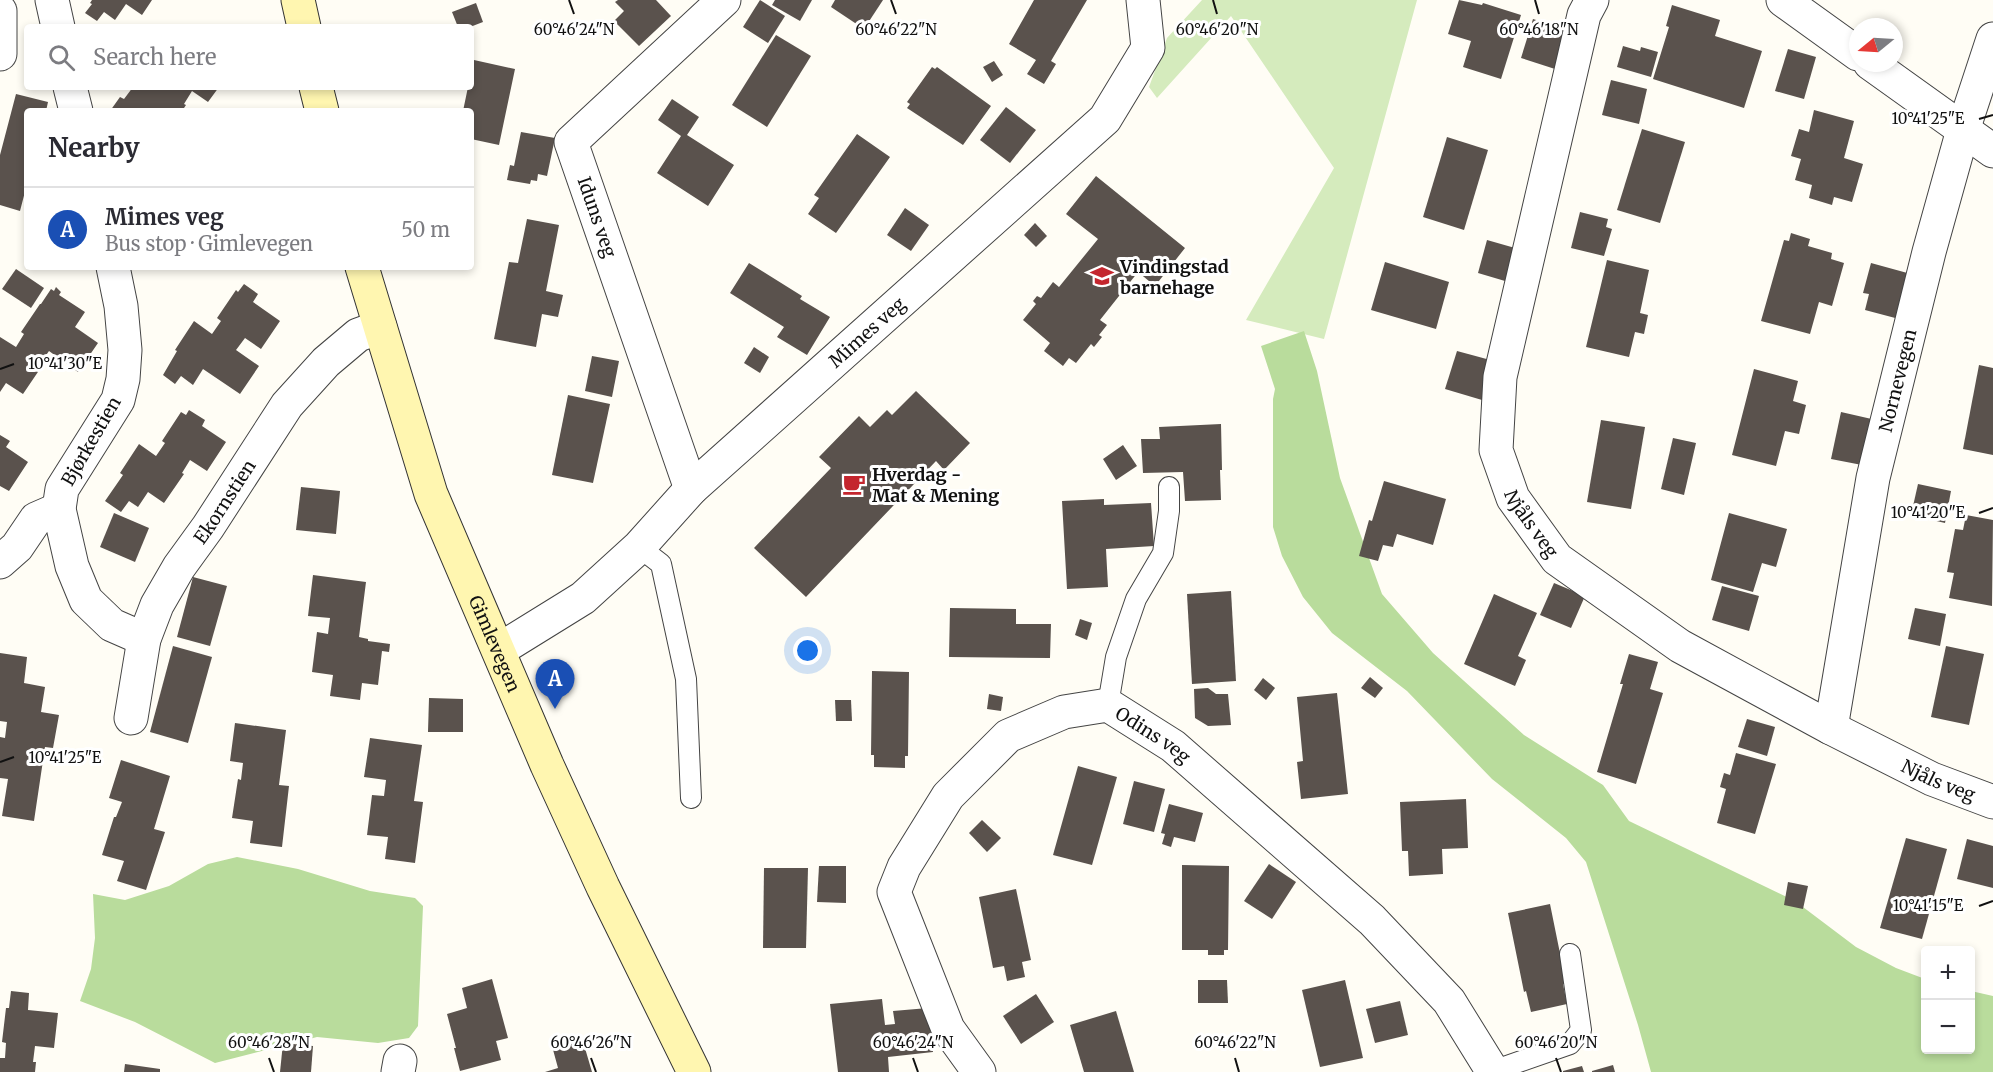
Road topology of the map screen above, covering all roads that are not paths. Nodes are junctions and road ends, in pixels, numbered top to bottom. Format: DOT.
graph roads {
  1 [pos="52,0"];
  2 [pos="298,0"];
  3 [pos="723,0"];
  4 [pos="1143,0"];
  5 [pos="1592,0"];
  6 [pos="1782,0"];
  7 [pos="0,11"];
  8 [pos="57,24"];
  9 [pos="303,24"];
  10 [pos="1993,39"];
  11 [pos="1849,48"];
  12 [pos="0,54"];
  13 [pos="1882,72"];
  14 [pos="71,90"];
  15 [pos="317,90"];
  16 [pos="75,108"];
  17 [pos="321,108"];
  18 [pos="1963,130"];
  19 [pos="1993,151"];
  20 [pos="114,270"];
  21 [pos="363,270"];
  22 [pos="380,327"];
  23 [pos="1169,487"];
  24 [pos="691,489"];
  25 [pos="59,509"];
  26 [pos="639,547"];
  27 [pos="0,562"];
  28 [pos="144,639"];
  29 [pos="499,650"];
  30 [pos="1108,705"];
  31 [pos="132,718"];
  32 [pos="1831,728"];
  33 [pos="691,798"];
  34 [pos="1993,802"];
  35 [pos="1570,954"];
  36 [pos="694,1072"];
  37 [pos="979,1072"];
  38 [pos="1493,1072"];
  1 -- 8 [label="street"];
  2 -- 9 [label="street"];
  3 -- 24 [label="street, Iduns veg"];
  4 -- 24 [label="street, Mimes veg"];
  5 -- 32 [label="street, Njåls veg"];
  6 -- 11 [label="street"];
  7 -- 12 [label="street"];
  10 -- 18 [label="street, Nornevegen"];
  13 -- 18 [label="street"];
  14 -- 16 [label="street"];
  15 -- 17 [label="street"];
  18 -- 19 [label="street"];
  18 -- 32 [label="street, Nornevegen"];
  20 -- 25 [label="street, Bjørkestien"];
  21 -- 22 [label="street, Gimlevegen"];
  22 -- 28 [label="street, Ekornstien"];
  22 -- 29 [label="street, Gimlevegen"];
  23 -- 30 [label="lane"];
  24 -- 26 [label="street, Mimes veg"];
  25 -- 27 [label="street, Bjørkestien"];
  25 -- 28 [label="street, Bjørkestien"];
  26 -- 29 [label="street, Mimes veg"];
  26 -- 33 [label="lane"];
  28 -- 31 [label="street, Ekornstien"];
  29 -- 36 [label="street, Gimlevegen"];
  30 -- 37 [label="street, Odins veg"];
  30 -- 38 [label="street, Odins veg"];
  32 -- 34 [label="street, Njåls veg"];
  35 -- 38 [label="lane"];
}
